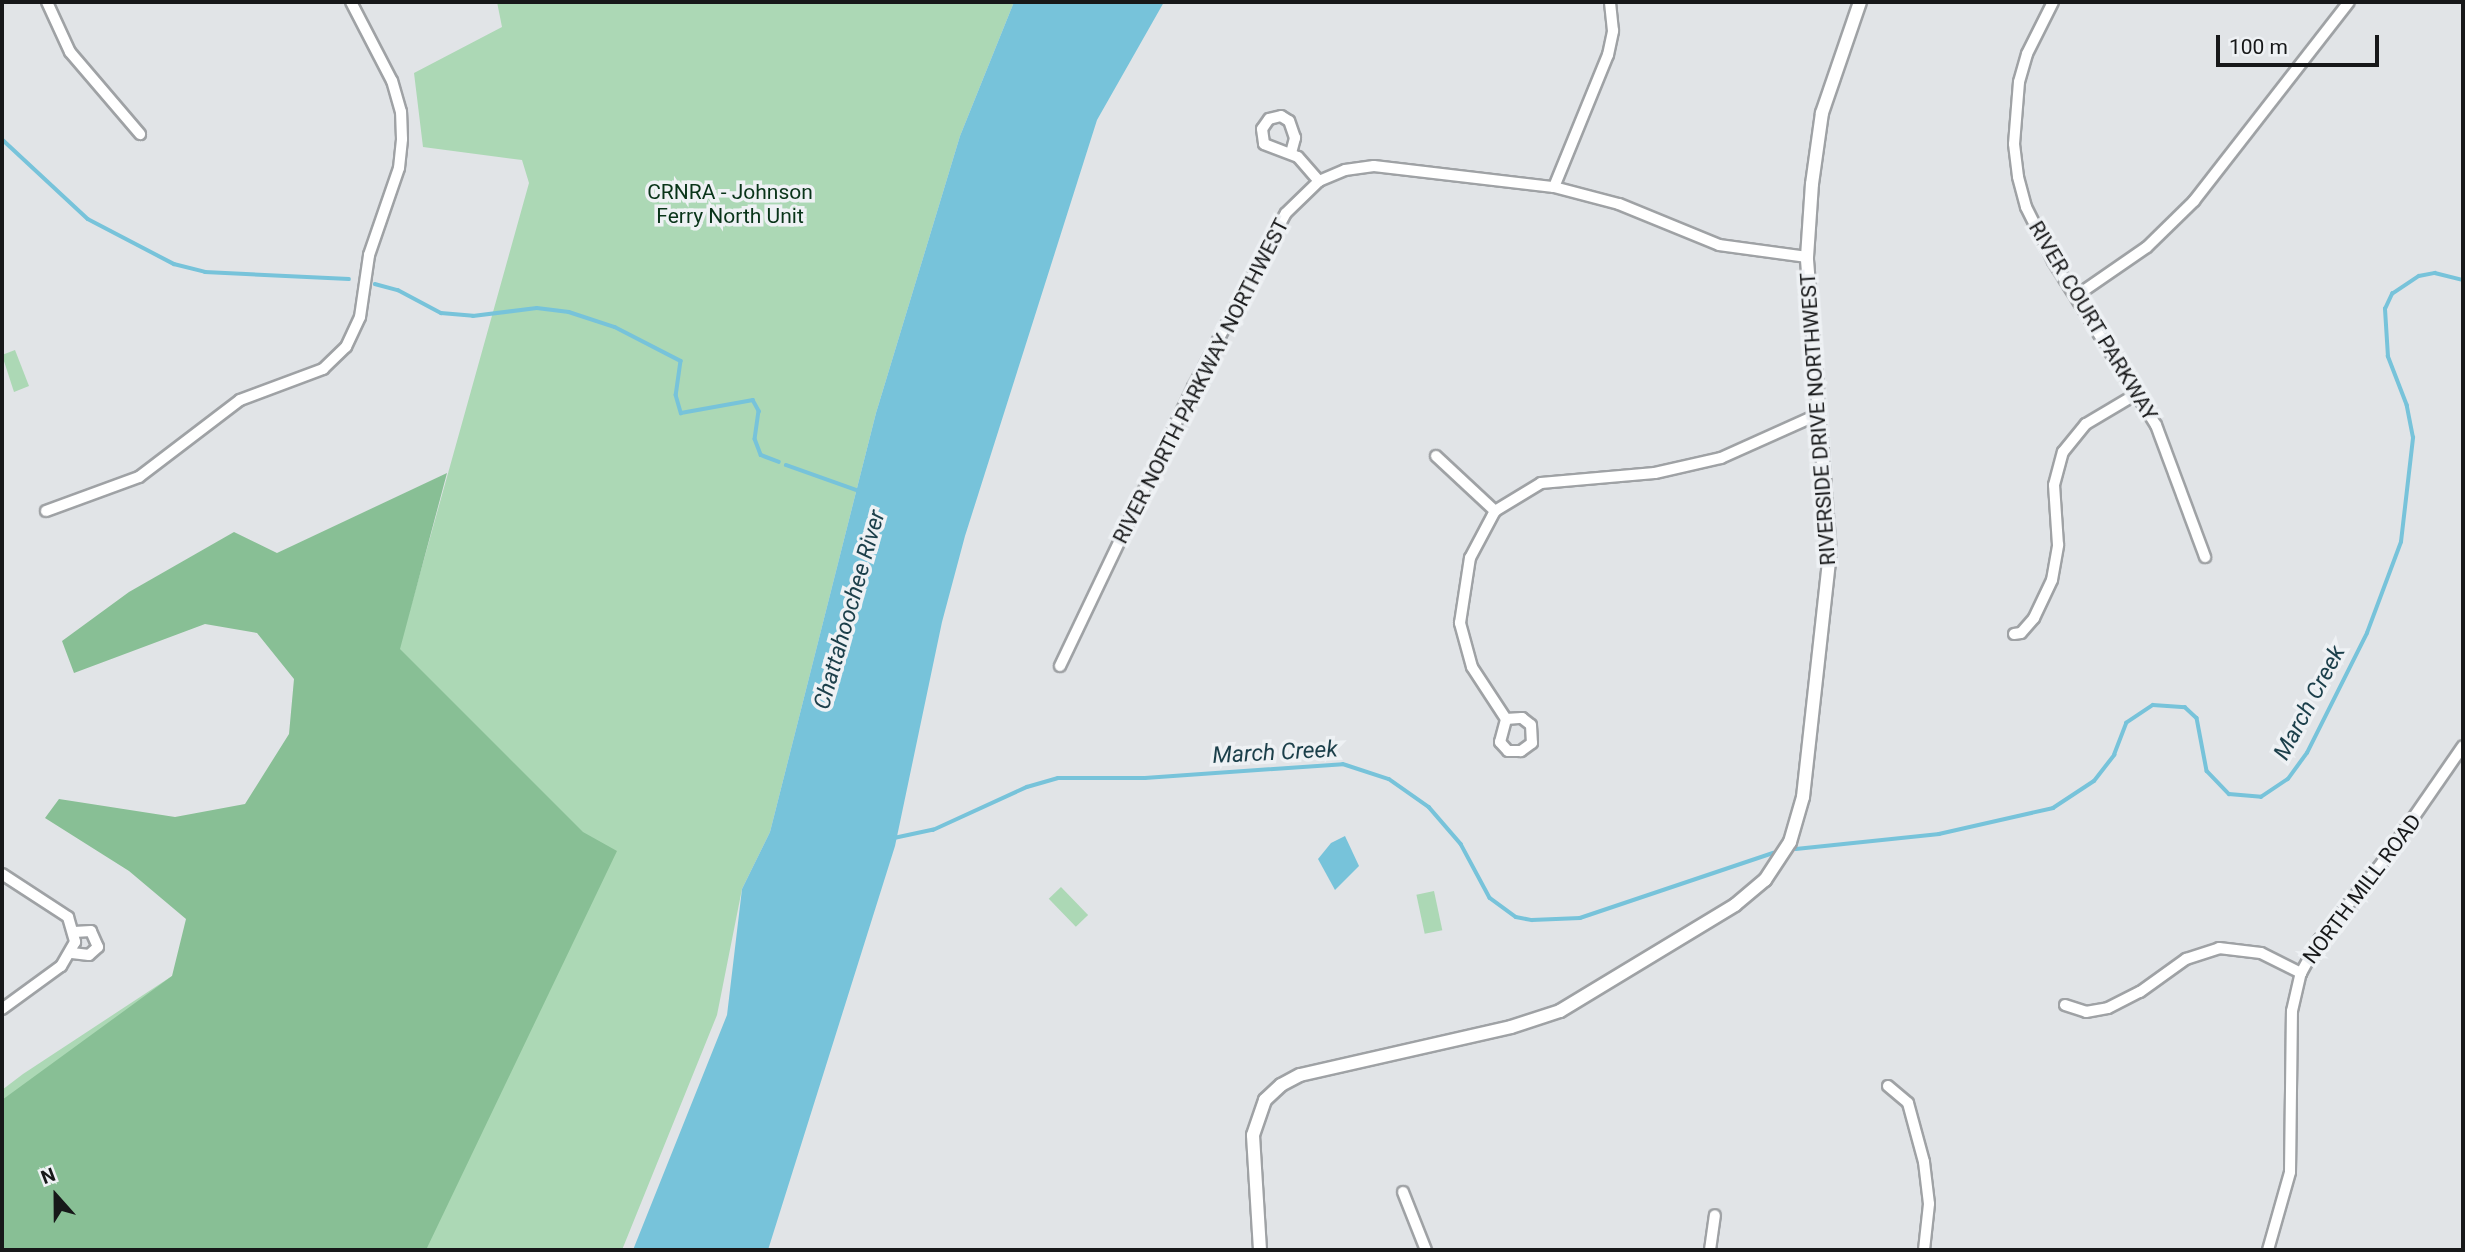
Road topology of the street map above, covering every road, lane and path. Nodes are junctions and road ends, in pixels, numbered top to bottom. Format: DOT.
graph roads {
  1 [pos="47,2"];
  2 [pos="351,2"];
  3 [pos="1610,2"];
  4 [pos="1860,2"];
  5 [pos="2053,2"];
  6 [pos="2348,2"];
  7 [pos="140,134"];
  8 [pos="1291,153"];
  9 [pos="1319,181"];
  10 [pos="1554,187"];
  11 [pos="1807,257"];
  12 [pos="2076,296"];
  13 [pos="2138,393"];
  14 [pos="1819,414"];
  15 [pos="1436,456"];
  16 [pos="46,511"];
  17 [pos="1494,511"];
  18 [pos="2205,557"];
  19 [pos="2014,634"];
  20 [pos="1060,666"];
  21 [pos="1506,719"];
  22 [pos="2463,746"];
  23 [pos="2,874"];
  24 [pos="74,932"];
  25 [pos="72,953"];
  26 [pos="2301,973"];
  27 [pos="2065,1005"];
  28 [pos="2,1009"];
  29 [pos="1888,1086"];
  30 [pos="1403,1192"];
  31 [pos="1715,1215"];
  32 [pos="1261,1250"];
  33 [pos="1426,1250"];
  34 [pos="1710,1250"];
  35 [pos="1924,1250"];
  36 [pos="2268,1250"];
  1 -- 7 [label="street"];
  2 -- 16 [label="street"];
  3 -- 10 [label="street"];
  4 -- 11 [label="street, RIVERSIDE DRIVE NORTHWEST"];
  5 -- 12 [label="street, RIVER COURT PARKWAY"];
  6 -- 12 [label="street"];
  8 -- 9 [label="street"];
  9 -- 10 [label="street, RIVER NORTH PARKWAY NORTHWEST"];
  9 -- 20 [label="street, RIVER NORTH PARKWAY NORTHWEST"];
  10 -- 11 [label="street, RIVER NORTH PARKWAY NORTHWEST"];
  11 -- 14 [label="street, RIVERSIDE DRIVE NORTHWEST"];
  12 -- 13 [label="street, RIVER COURT PARKWAY"];
  13 -- 18 [label="street, RIVER COURT PARKWAY"];
  13 -- 19 [label="street"];
  14 -- 17 [label="street"];
  14 -- 32 [label="street, RIVERSIDE DRIVE NORTHWEST"];
  15 -- 17 [label="street"];
  17 -- 21 [label="street"];
  22 -- 26 [label="street, NORTH MILL ROAD"];
  23 -- 24 [label="street"];
  24 -- 25 [label="street"];
  24 -- 25 [label="street"];
  25 -- 28 [label="street"];
  26 -- 27 [label="street"];
  26 -- 36 [label="street, NORTH MILL ROAD"];
  29 -- 35 [label="street"];
  30 -- 33 [label="street"];
  31 -- 34 [label="street"];
}
